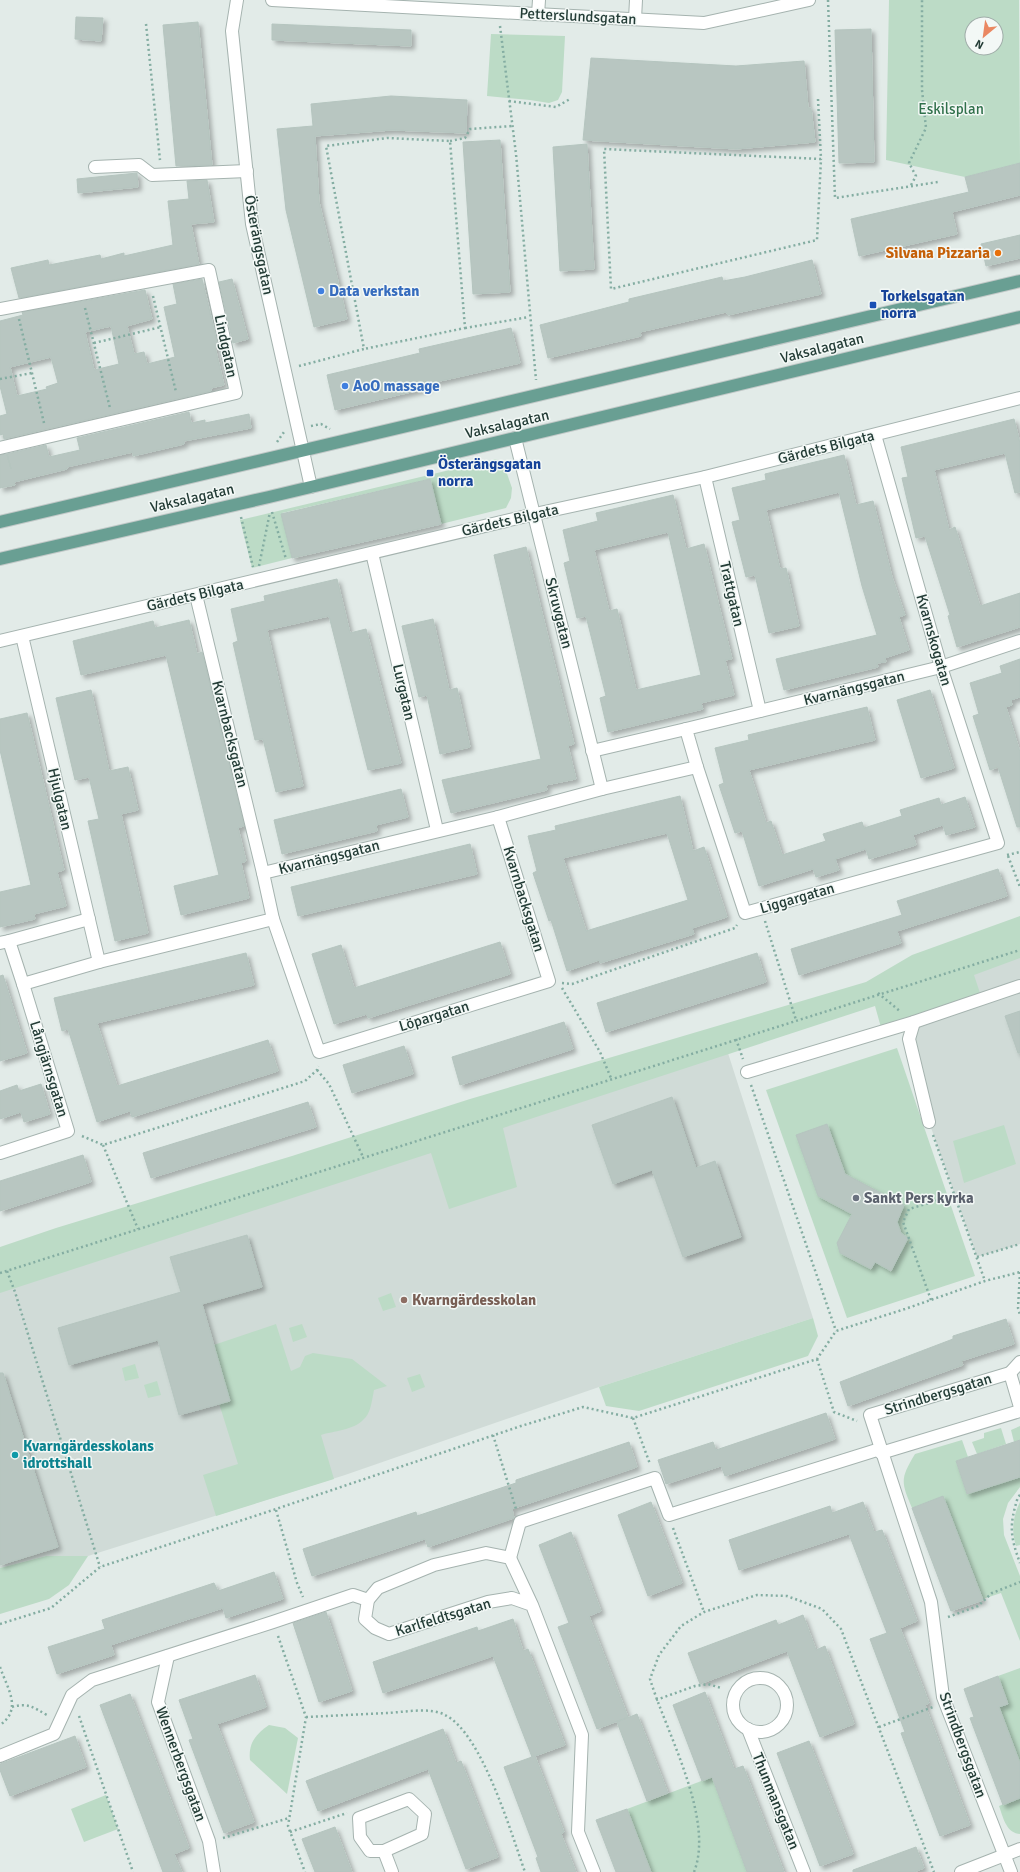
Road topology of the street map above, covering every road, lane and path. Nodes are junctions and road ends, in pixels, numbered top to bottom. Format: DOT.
graph roads {
  1 [pos="237,0"];
  2 [pos="272,0"];
  3 [pos="539,0"];
  4 [pos="636,0"];
  5 [pos="809,0"];
  6 [pos="828,0"];
  7 [pos="922,0"];
  8 [pos="498,12"];
  9 [pos="538,14"];
  10 [pos="635,19"];
  11 [pos="146,24"];
  12 [pos="570,99"];
  13 [pos="818,99"];
  14 [pos="509,101"];
  15 [pos="512,126"];
  16 [pos="450,141"];
  17 [pos="821,160"];
  18 [pos="95,167"];
  19 [pos="247,171"];
  20 [pos="161,175"];
  21 [pos="938,182"];
  22 [pos="911,186"];
  23 [pos="150,281"];
  24 [pos="1020,281"];
  25 [pos="82,293"];
  26 [pos="15,306"];
  27 [pos="0,309"];
  28 [pos="1020,316"];
  29 [pos="529,317"];
  30 [pos="161,327"];
  31 [pos="465,328"];
  32 [pos="94,343"];
  33 [pos="364,348"];
  34 [pos="284,370"];
  35 [pos="32,373"];
  36 [pos="0,379"];
  37 [pos="550,393"];
  38 [pos="1020,398"];
  39 [pos="179,406"];
  40 [pos="113,422"];
  41 [pos="875,435"];
  42 [pos="47,437"];
  43 [pos="515,438"];
  44 [pos="0,448"];
  45 [pos="302,450"];
  46 [pos="705,477"];
  47 [pos="311,487"];
  48 [pos="535,514"];
  49 [pos="240,515"];
  50 [pos="0,522"];
  51 [pos="372,553"];
  52 [pos="0,559"];
  53 [pos="289,573"];
  54 [pos="256,580"];
  55 [pos="196,594"];
  56 [pos="22,636"];
  57 [pos="0,641"];
  58 [pos="1020,641"];
  59 [pos="941,667"];
  60 [pos="760,711"];
  61 [pos="686,729"];
  62 [pos="592,751"];
  63 [pos="697,768"];
  64 [pos="602,789"];
  65 [pos="498,817"];
  66 [pos="437,830"];
  67 [pos="998,842"];
  68 [pos="1008,856"];
  69 [pos="263,873"];
  70 [pos="1020,887"];
  71 [pos="761,908"];
  72 [pos="745,913"];
  73 [pos="89,918"];
  74 [pos="273,919"];
  75 [pos="5,942"];
  76 [pos="1020,950"];
  77 [pos="99,962"];
  78 [pos="554,981"];
  79 [pos="23,984"];
  80 [pos="1020,986"];
  81 [pos="878,993"];
  82 [pos="796,1020"];
  83 [pos="914,1022"];
  84 [pos="736,1039"];
  85 [pos="319,1052"];
  86 [pos="317,1070"];
  87 [pos="747,1072"];
  88 [pos="611,1078"];
  89 [pos="929,1122"];
  90 [pos="68,1131"];
  91 [pos="103,1145"];
  92 [pos="0,1153"];
  93 [pos="363,1157"];
  94 [pos="955,1194"];
  95 [pos="138,1228"];
  96 [pos="1020,1244"];
  97 [pos="977,1258"];
  98 [pos="6,1270"];
  99 [pos="1020,1272"];
  100 [pos="0,1273"];
  101 [pos="985,1281"];
  102 [pos="931,1300"];
  103 [pos="1020,1315"];
  104 [pos="836,1330"];
  105 [pos="817,1360"];
  106 [pos="1020,1362"];
  107 [pos="1010,1373"];
  108 [pos="1020,1407"];
  109 [pos="1020,1411"];
  110 [pos="633,1418"];
  111 [pos="873,1426"];
  112 [pos="493,1435"];
  113 [pos="880,1451"];
  114 [pos="655,1478"];
  115 [pos="1020,1496"];
  116 [pos="276,1510"];
  117 [pos="668,1515"];
  118 [pos="520,1522"];
  119 [pos="510,1558"];
  120 [pos="1020,1563"];
  121 [pos="100,1567"];
  122 [pos="1020,1582"];
  123 [pos="297,1583"];
  124 [pos="368,1600"];
  125 [pos="532,1605"];
  126 [pos="704,1612"];
  127 [pos="932,1614"];
  128 [pos="273,1622"];
  129 [pos="0,1624"];
  130 [pos="168,1656"];
  131 [pos="0,1667"];
  132 [pos="721,1688"];
  133 [pos="72,1695"];
  134 [pos="656,1700"];
  135 [pos="945,1702"];
  136 [pos="12,1707"];
  137 [pos="306,1717"];
  138 [pos="59,1723"];
  139 [pos="0,1725"];
  140 [pos="879,1728"];
  141 [pos="748,1729"];
  142 [pos="0,1756"];
  143 [pos="351,1812"];
  144 [pos="289,1818"];
  145 [pos="290,1832"];
  146 [pos="217,1840"];
  147 [pos="1020,1849"];
  148 [pos="384,1851"];
  149 [pos="1004,1855"];
  150 [pos="133,1872"];
  151 [pos="214,1872"];
  152 [pos="305,1872"];
  153 [pos="392,1872"];
  154 [pos="525,1872"];
  155 [pos="594,1872"];
  156 [pos="694,1872"];
  157 [pos="804,1872"];
  158 [pos="934,1872"];
  159 [pos="961,1872"];
  160 [pos="1011,1872"];
  1 -- 19 [label="street, Österängsgatan"];
  2 -- 8 [label="street, Petterslundsgatan"];
  3 -- 9 [label="street"];
  4 -- 10 [label="street"];
  5 -- 10 [label="street, Petterslundsgatan"];
  6 -- 22 [label="path"];
  7 -- 22 [label="path"];
  8 -- 9 [label="street, Petterslundsgatan"];
  8 -- 14 [label="path"];
  9 -- 10 [label="street, Petterslundsgatan"];
  11 -- 20 [label="path"];
  12 -- 14 [label="path"];
  13 -- 17 [label="path"];
  14 -- 15 [label="path"];
  15 -- 16 [label="path"];
  15 -- 29 [label="path"];
  16 -- 31 [label="path"];
  16 -- 33 [label="path"];
  17 -- 17 [label="path"];
  18 -- 20 [label="street"];
  19 -- 20 [label="street"];
  19 -- 34 [label="street, Österängsgatan"];
  21 -- 22 [label="path"];
  23 -- 25 [label="street, Lindgatan"];
  23 -- 30 [label="path"];
  23 -- 39 [label="street, Lindgatan"];
  24 -- 37 [label="main road, Vaksalagatan"];
  25 -- 26 [label="street, Lindgatan"];
  25 -- 32 [label="path"];
  26 -- 27 [label="street, Lindgatan"];
  26 -- 35 [label="path"];
  28 -- 43 [label="main road, Vaksalagatan"];
  29 -- 31 [label="path"];
  29 -- 37 [label="path"];
  30 -- 32 [label="path"];
  30 -- 39 [label="path"];
  31 -- 33 [label="path"];
  32 -- 40 [label="path"];
  33 -- 34 [label="path"];
  34 -- 45 [label="street, Österängsgatan"];
  35 -- 36 [label="path"];
  35 -- 42 [label="path"];
  37 -- 45 [label="main road, Vaksalagatan"];
  38 -- 41 [label="street, Gärdets Bilgata"];
  39 -- 40 [label="street, Lindgatan"];
  40 -- 42 [label="street, Lindgatan"];
  41 -- 46 [label="street, Gärdets Bilgata"];
  41 -- 59 [label="street, Kvarnskogatan"];
  42 -- 44 [label="street, Lindgatan"];
  43 -- 47 [label="main road, Vaksalagatan"];
  43 -- 48 [label="street, Skruvgatan"];
  45 -- 47 [label="street, Österängsgatan"];
  45 -- 50 [label="main road, Vaksalagatan"];
  46 -- 48 [label="street, Gärdets Bilgata"];
  46 -- 60 [label="street, Trattgatan"];
  47 -- 52 [label="main road, Vaksalagatan"];
  48 -- 51 [label="street, Gärdets Bilgata"];
  48 -- 62 [label="street, Skruvgatan"];
  49 -- 54 [label="path"];
  51 -- 53 [label="street, Gärdets Bilgata"];
  51 -- 66 [label="street, Lurgatan"];
  53 -- 54 [label="street, Gärdets Bilgata"];
  53 -- 54 [label="path"];
  54 -- 55 [label="street, Gärdets Bilgata"];
  55 -- 56 [label="street, Gärdets Bilgata"];
  55 -- 69 [label="street, Kvarnbacksgatan"];
  56 -- 57 [label="street, Gärdets Bilgata"];
  56 -- 73 [label="street, Hjulgatan"];
  58 -- 59 [label="street, Kvarnängsgatan"];
  59 -- 60 [label="street, Kvarnängsgatan"];
  59 -- 67 [label="street, Kvarnskogatan"];
  60 -- 61 [label="street, Kvarnängsgatan"];
  61 -- 62 [label="street, Kvarnängsgatan"];
  61 -- 63 [label="street"];
  62 -- 64 [label="street, Skruvgatan"];
  63 -- 64 [label="street, Kvarnängsgatan"];
  63 -- 72 [label="street, Liggargatan"];
  64 -- 65 [label="street, Kvarnängsgatan"];
  65 -- 66 [label="street, Kvarnängsgatan"];
  65 -- 78 [label="street, Kvarnbacksgatan"];
  66 -- 69 [label="street, Kvarnängsgatan"];
  67 -- 71 [label="street, Liggargatan"];
  68 -- 70 [label="path"];
  69 -- 74 [label="street, Kvarnängsgatan"];
  71 -- 72 [label="street, Liggargatan"];
  71 -- 82 [label="path"];
  72 -- 78 [label="path"];
  73 -- 75 [label="street"];
  73 -- 77 [label="street, Hjulgatan"];
  74 -- 77 [label="street"];
  74 -- 85 [label="street"];
  75 -- 79 [label="street"];
  76 -- 81 [label="path"];
  77 -- 79 [label="street"];
  78 -- 85 [label="street, Löpargatan"];
  78 -- 88 [label="path"];
  79 -- 90 [label="street, Långjärnsgatan"];
  80 -- 83 [label="street"];
  81 -- 82 [label="path"];
  81 -- 83 [label="path"];
  82 -- 84 [label="path"];
  83 -- 87 [label="street"];
  83 -- 89 [label="street"];
  84 -- 87 [label="path"];
  84 -- 88 [label="path"];
  85 -- 86 [label="path"];
  86 -- 91 [label="path"];
  86 -- 93 [label="path"];
  87 -- 104 [label="path"];
  88 -- 93 [label="path"];
  89 -- 94 [label="path"];
  90 -- 91 [label="path"];
  90 -- 92 [label="street, Långjärnsgatan"];
  91 -- 95 [label="path"];
  93 -- 95 [label="path"];
  94 -- 97 [label="path"];
  94 -- 102 [label="path"];
  95 -- 98 [label="path"];
  96 -- 97 [label="path"];
  97 -- 101 [label="path"];
  98 -- 100 [label="path"];
  98 -- 121 [label="path"];
  99 -- 101 [label="path"];
  99 -- 103 [label="path"];
  101 -- 102 [label="path"];
  102 -- 104 [label="path"];
  104 -- 105 [label="path"];
  105 -- 110 [label="path"];
  105 -- 111 [label="path"];
  106 -- 107 [label="street"];
  107 -- 108 [label="street, Strindbergsgatan"];
  107 -- 111 [label="street, Strindbergsgatan"];
  109 -- 113 [label="street"];
  110 -- 112 [label="path"];
  110 -- 114 [label="path"];
  111 -- 113 [label="street, Strindbergsgatan"];
  112 -- 116 [label="path"];
  112 -- 118 [label="path"];
  113 -- 117 [label="street"];
  113 -- 127 [label="street, Strindbergsgatan"];
  114 -- 117 [label="street"];
  114 -- 118 [label="street"];
  115 -- 120 [label="path"];
  116 -- 121 [label="path"];
  116 -- 123 [label="path"];
  117 -- 126 [label="path"];
  118 -- 119 [label="street"];
  119 -- 124 [label="street"];
  119 -- 125 [label="street"];
  121 -- 129 [label="path"];
  122 -- 127 [label="path"];
  124 -- 125 [label="street, Karlfeldtsgatan"];
  124 -- 128 [label="street"];
  125 -- 155 [label="street"];
  126 -- 134 [label="path"];
  126 -- 140 [label="path"];
  127 -- 135 [label="street, Strindbergsgatan"];
  128 -- 130 [label="street"];
  128 -- 137 [label="path"];
  130 -- 133 [label="street"];
  130 -- 151 [label="street, Wennerbergsgatan"];
  131 -- 136 [label="path"];
  132 -- 134 [label="path"];
  133 -- 138 [label="street"];
  133 -- 150 [label="path"];
  134 -- 156 [label="path"];
  135 -- 140 [label="path"];
  135 -- 149 [label="street, Strindbergsgatan"];
  136 -- 138 [label="path"];
  136 -- 139 [label="path"];
  137 -- 144 [label="path"];
  137 -- 154 [label="path"];
  138 -- 142 [label="street"];
  140 -- 158 [label="path"];
  141 -- 141 [label="street"];
  141 -- 157 [label="street, Thunmansgatan"];
  143 -- 145 [label="path"];
  144 -- 145 [label="path"];
  144 -- 146 [label="path"];
  145 -- 152 [label="path"];
  147 -- 149 [label="street"];
  148 -- 148 [label="street"];
  148 -- 153 [label="street"];
  149 -- 159 [label="street"];
  149 -- 160 [label="street, Strindbergsgatan"];
}
